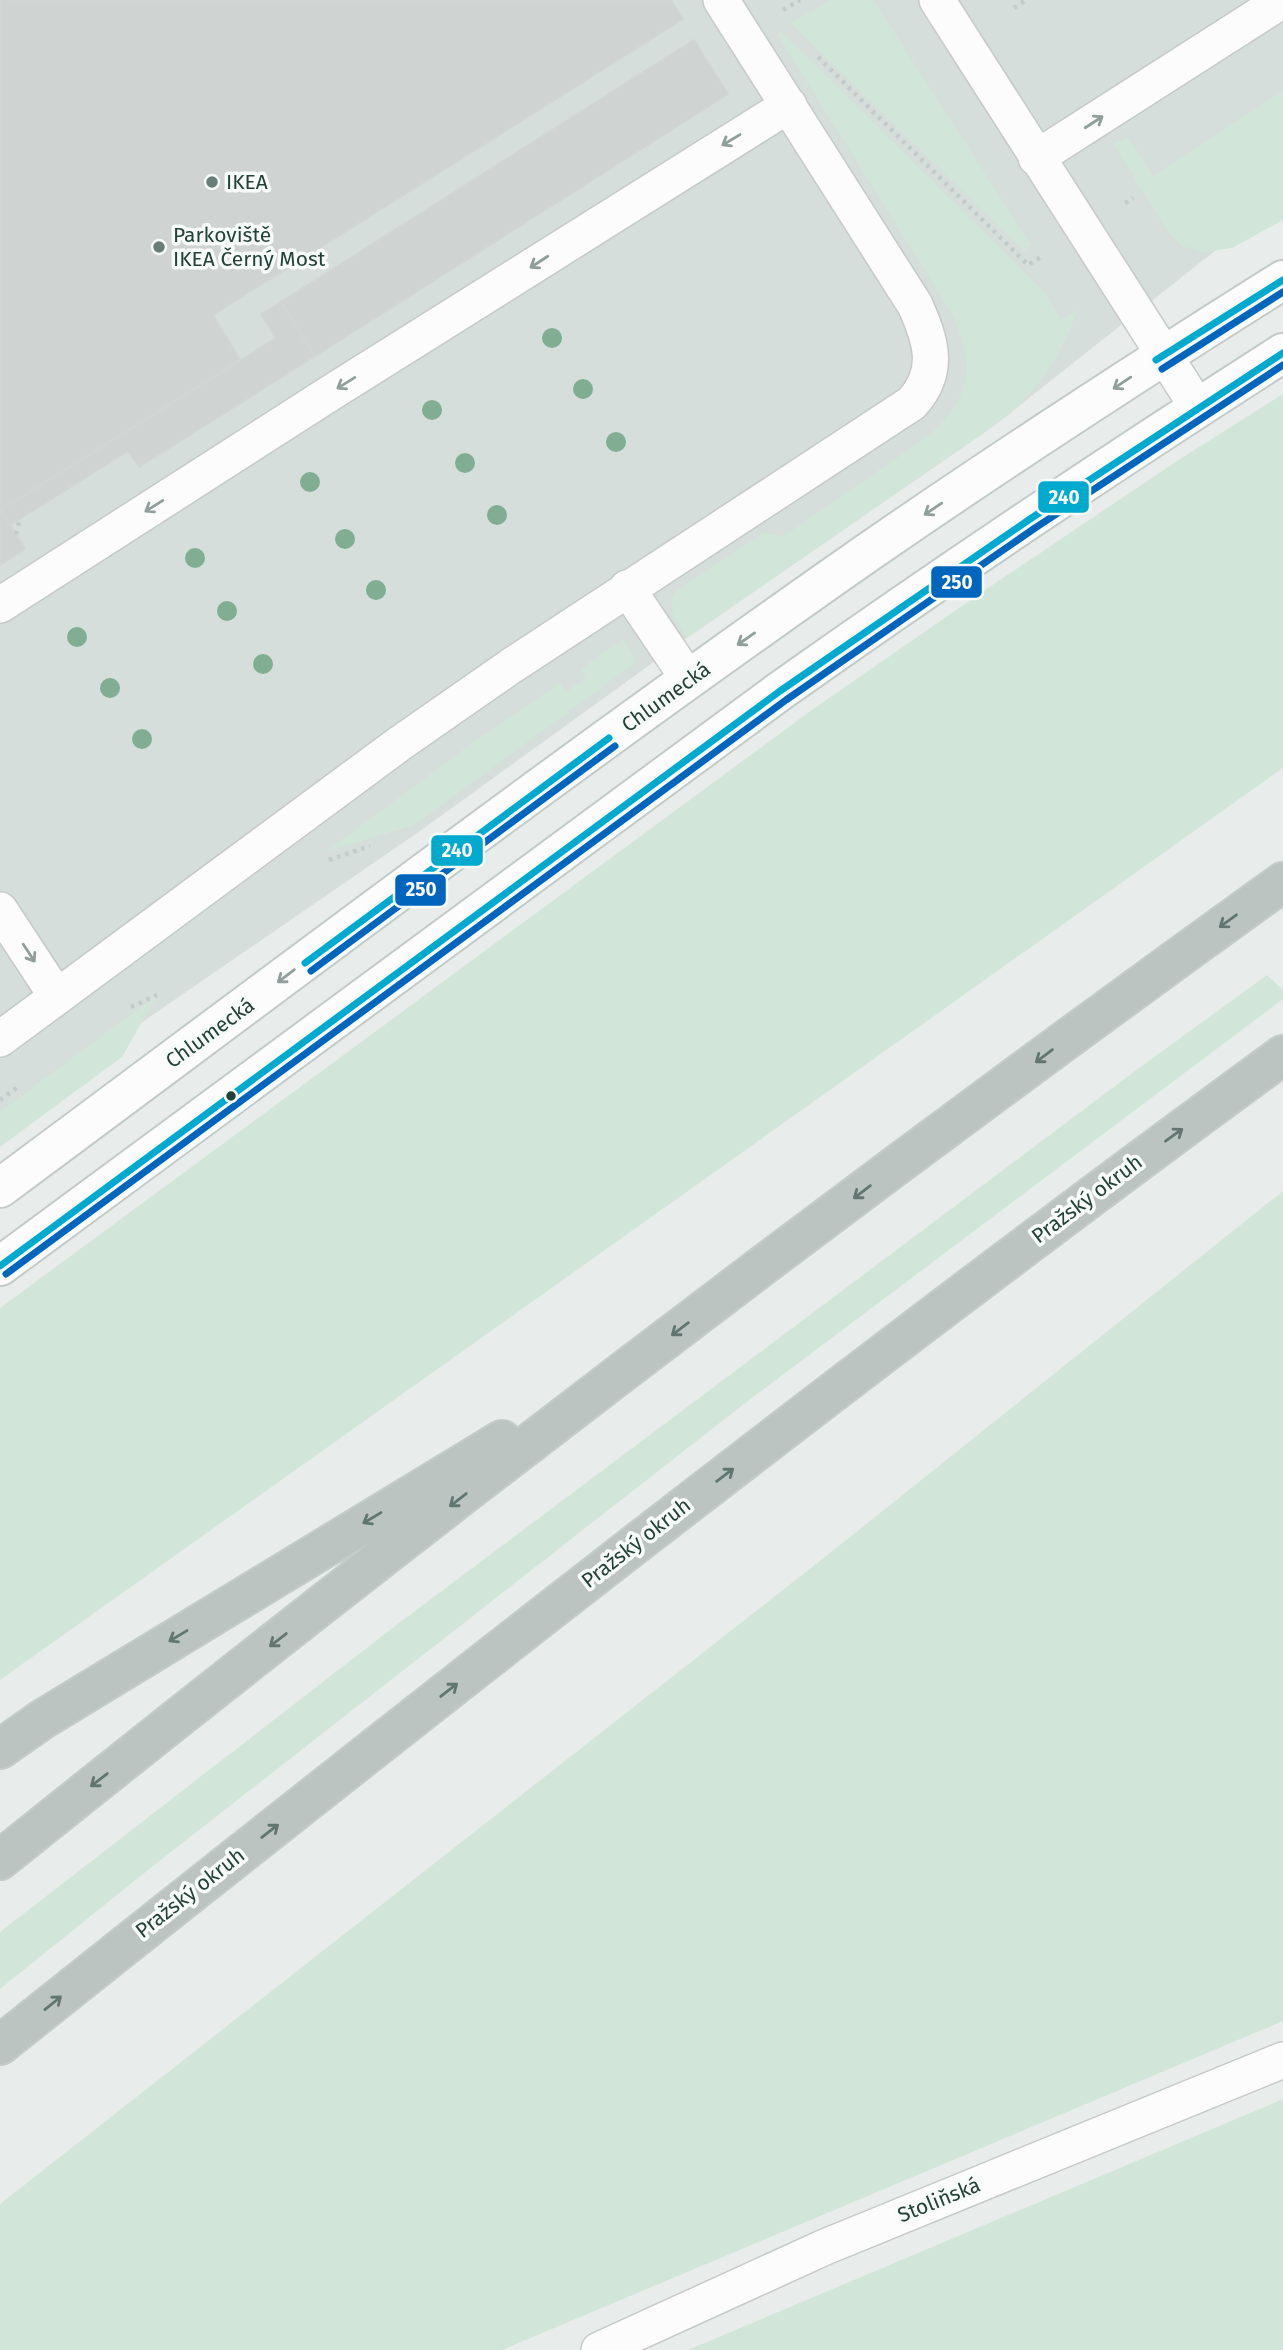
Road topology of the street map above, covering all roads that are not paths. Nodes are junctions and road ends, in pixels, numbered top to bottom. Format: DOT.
graph roads {
  1 [pos="721,0"];
  2 [pos="937,0"];
  3 [pos="1272,7"];
  4 [pos="789,105"];
  5 [pos="1036,158"];
  6 [pos="1283,280"];
  7 [pos="1283,353"];
  8 [pos="1164,355"];
  9 [pos="1198,408"];
  10 [pos="627,589"];
  11 [pos="0,604"];
  12 [pos="689,680"];
  13 [pos="1283,881"];
  14 [pos="0,910"];
  15 [pos="57,997"];
  16 [pos="0,1040"];
  17 [pos="1283,1055"];
  18 [pos="0,1188"];
  19 [pos="0,1266"];
  20 [pos="648,1354"];
  21 [pos="0,1749"];
  22 [pos="0,1860"];
  23 [pos="0,2045"];
  24 [pos="1283,2060"];
  25 [pos="599,2350"];
  1 -- 4 [label="lane"];
  2 -- 5 [label="lane"];
  5 -- 3 [label="lane, one-way"];
  4 -- 10 [label="lane"];
  4 -- 11 [label="lane, one-way"];
  5 -- 8 [label="lane"];
  6 -- 8 [label="main road, Chlumecká"];
  7 -- 9 [label="main road"];
  8 -- 9 [label="lane"];
  8 -- 12 [label="main road, Chlumecká, one-way"];
  9 -- 19 [label="main road"];
  10 -- 12 [label="lane"];
  10 -- 15 [label="lane"];
  12 -- 18 [label="main road, Chlumecká, one-way"];
  13 -- 20 [label="highway, one-way"];
  14 -- 15 [label="lane, one-way"];
  15 -- 16 [label="lane"];
  23 -- 17 [label="highway, Pražský okruh, one-way"];
  20 -- 21 [label="highway, one-way"];
  20 -- 22 [label="highway, one-way"];
  24 -- 25 [label="lane, Stoliňská"];
}
